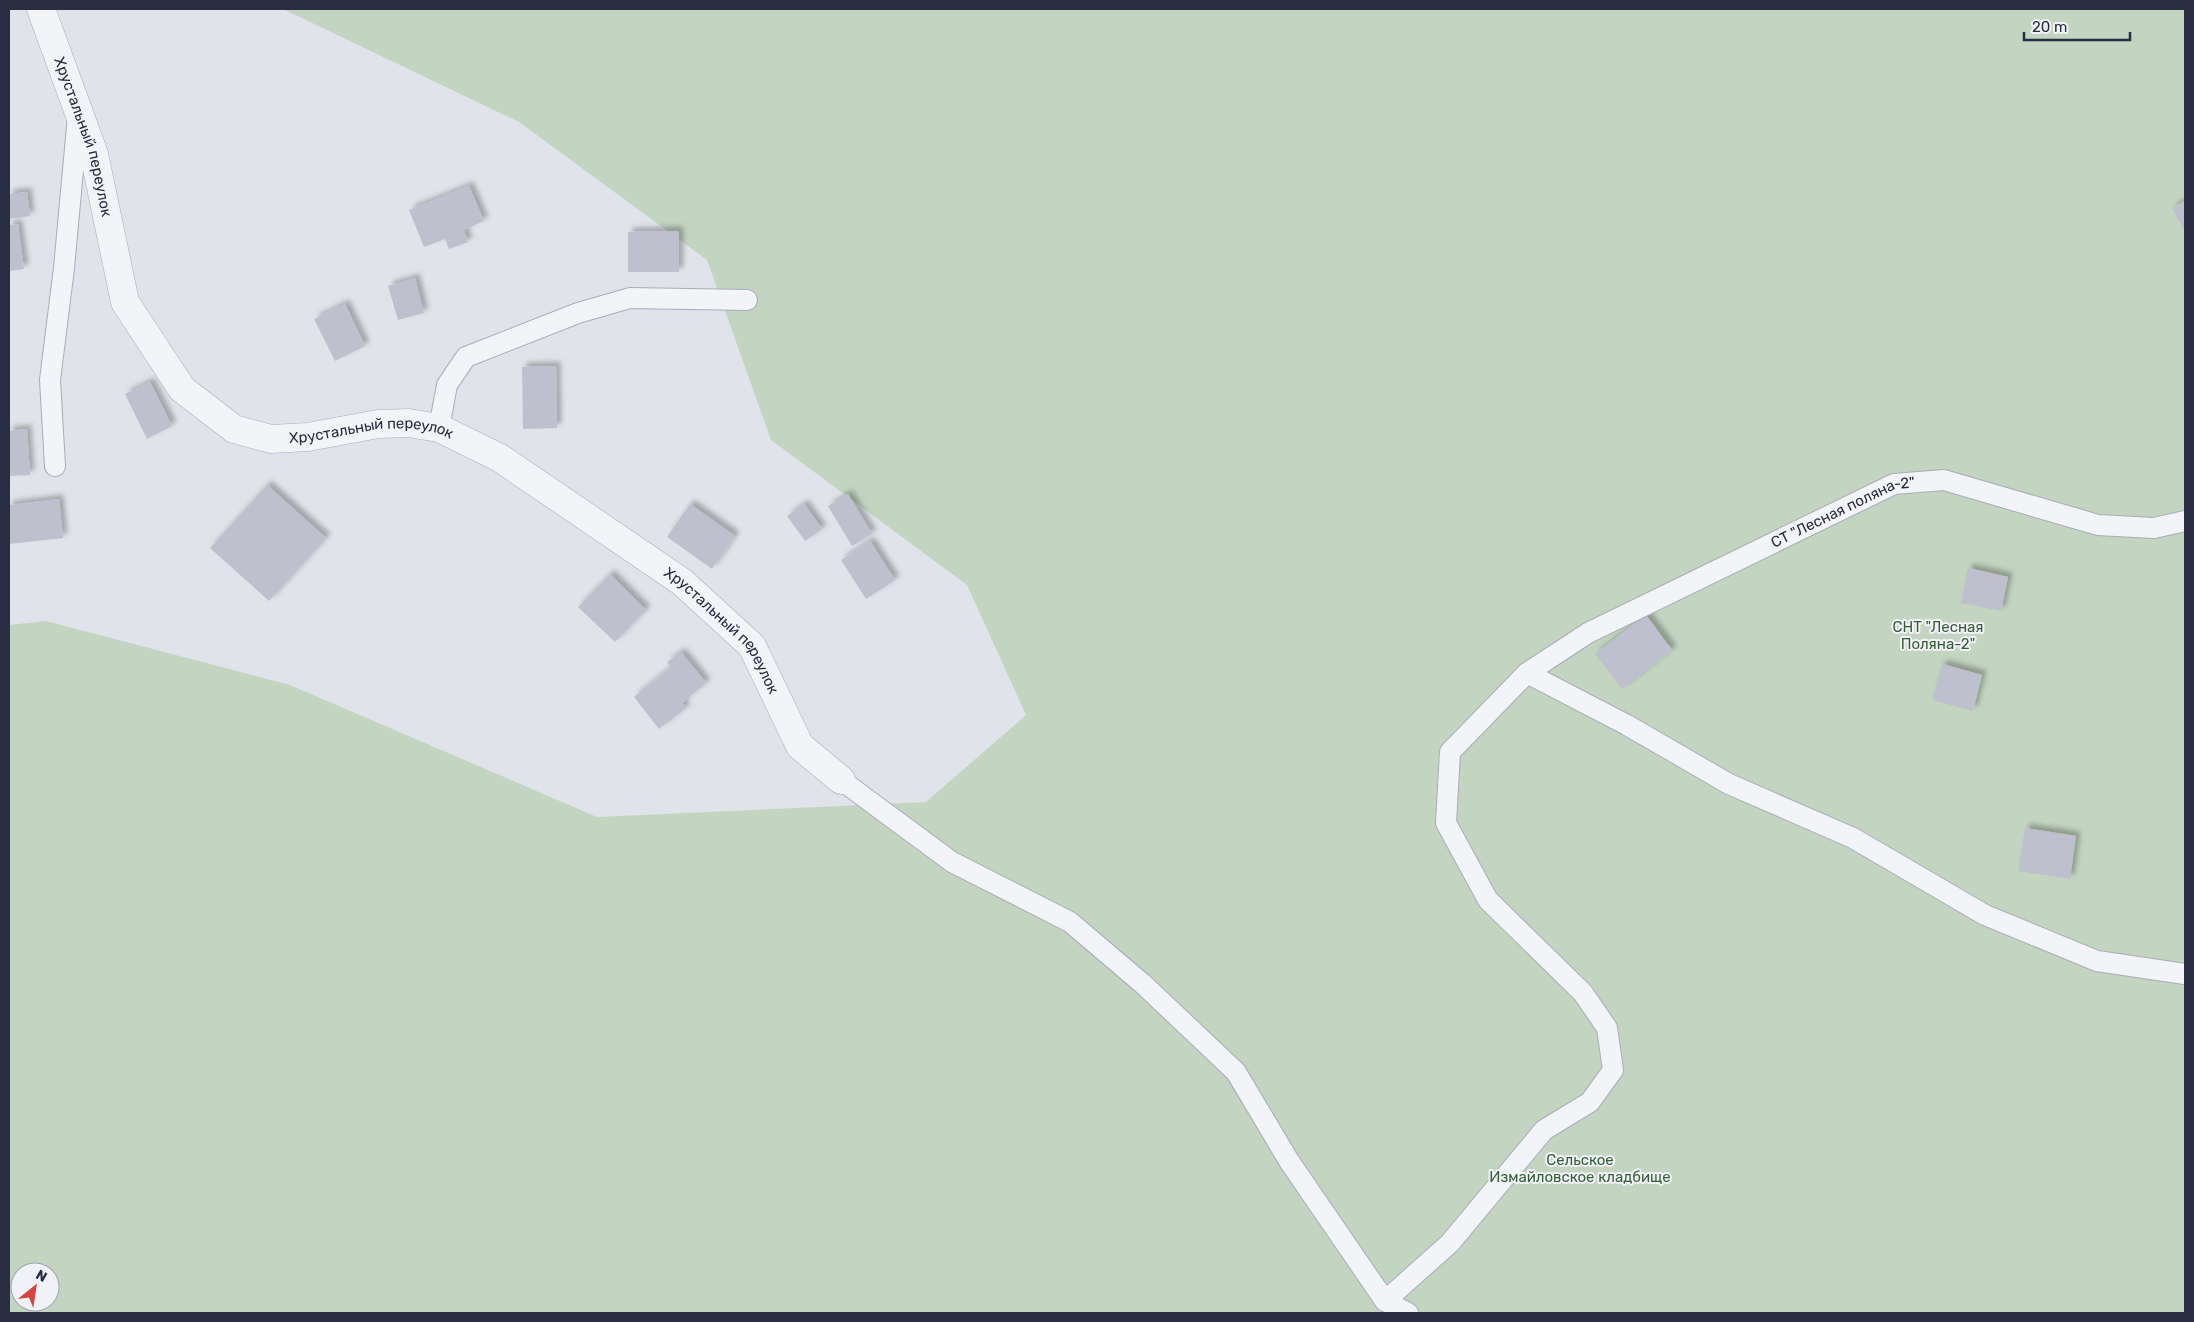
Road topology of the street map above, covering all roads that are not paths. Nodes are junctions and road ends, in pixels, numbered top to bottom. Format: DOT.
graph roads {
  1 [pos="41,9"];
  2 [pos="78,112"];
  3 [pos="746,300"];
  4 [pos="439,428"];
  5 [pos="55,466"];
  6 [pos="2185,521"];
  7 [pos="1527,674"];
  8 [pos="841,780"];
  9 [pos="2185,974"];
  10 [pos="1385,1301"];
  11 [pos="1408,1313"];
  1 -- 2 [label="street, Хрустальный переулок"];
  2 -- 4 [label="street, Хрустальный переулок"];
  2 -- 5 [label="lane"];
  3 -- 4 [label="lane"];
  4 -- 8 [label="street, Хрустальный переулок"];
  6 -- 7 [label="lane, СТ \"Лесная поляна-2\""];
  7 -- 9 [label="lane"];
  7 -- 10 [label="lane, СТ \"Лесная поляна-2\""];
  8 -- 10 [label="lane"];
  10 -- 11 [label="lane"];
}
